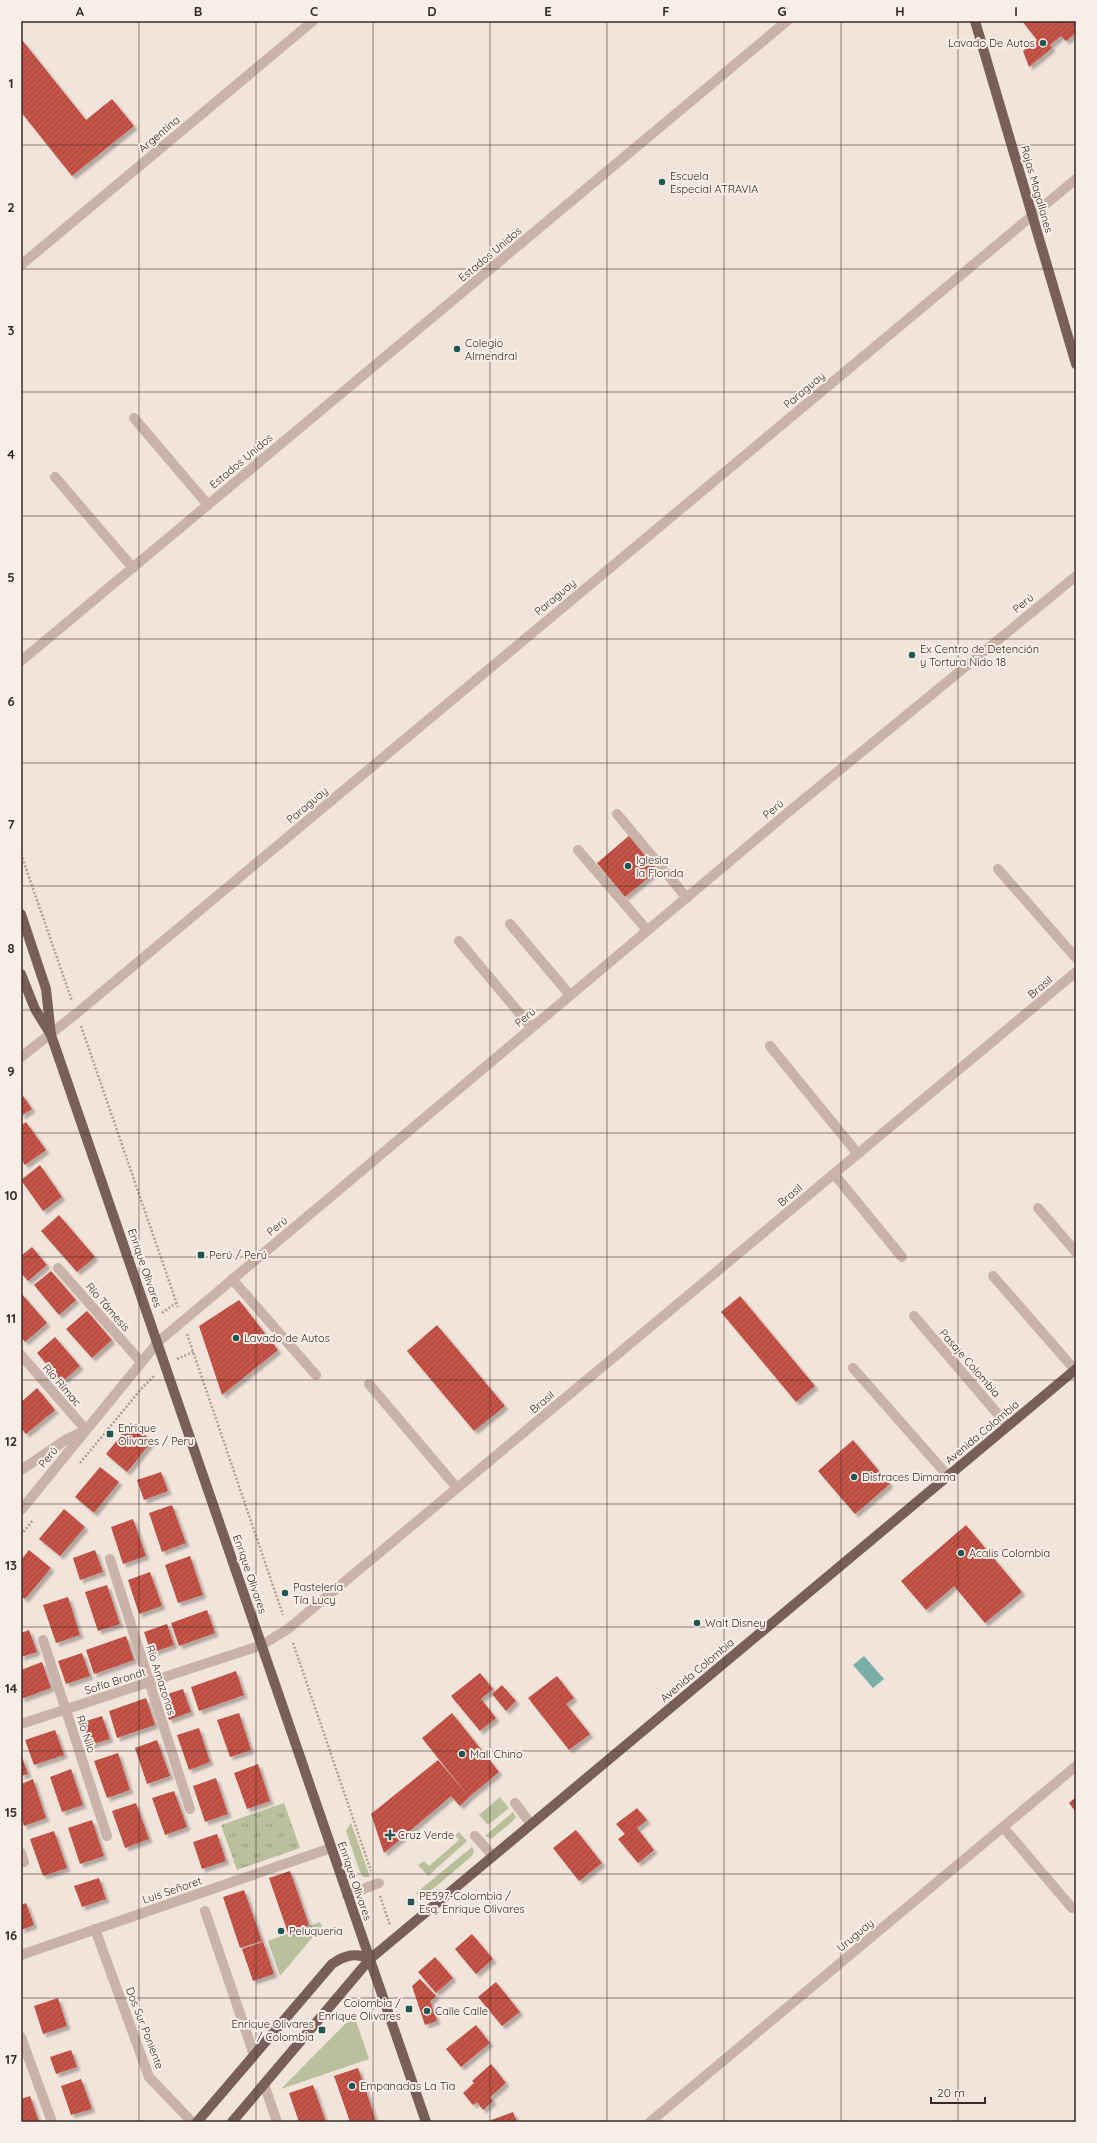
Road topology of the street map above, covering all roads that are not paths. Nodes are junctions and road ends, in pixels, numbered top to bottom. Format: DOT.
graph roads {
  1 [pos="313,21"];
  2 [pos="787,21"];
  3 [pos="975,21"];
  4 [pos="1076,180"];
  5 [pos="1032,215"];
  6 [pos="21,265"];
  7 [pos="1076,364"];
  8 [pos="134,418"];
  9 [pos="55,477"];
  10 [pos="208,505"];
  11 [pos="133,568"];
  12 [pos="1076,576"];
  13 [pos="21,661"];
  14 [pos="617,814"];
  15 [pos="578,850"];
  16 [pos="998,869"];
  17 [pos="687,898"];
  18 [pos="21,914"];
  19 [pos="510,924"];
  20 [pos="647,930"];
  21 [pos="460,941"];
  22 [pos="1076,958"];
  23 [pos="1076,972"];
  24 [pos="21,974"];
  25 [pos="570,995"];
  26 [pos="531,1028"];
  27 [pos="51,1035"];
  28 [pos="770,1046"];
  29 [pos="21,1057"];
  30 [pos="858,1154"];
  31 [pos="834,1174"];
  32 [pos="1038,1208"];
  33 [pos="1076,1252"];
  34 [pos="902,1257"];
  35 [pos="58,1268"];
  36 [pos="993,1276"];
  37 [pos="232,1279"];
  38 [pos="914,1316"];
  39 [pos="158,1342"];
  40 [pos="21,1355"];
  41 [pos="141,1362"];
  42 [pos="853,1368"];
  43 [pos="1075,1369"];
  44 [pos="316,1375"];
  45 [pos="369,1384"];
  46 [pos="1008,1426"];
  47 [pos="86,1430"];
  48 [pos="21,1470"];
  49 [pos="948,1476"];
  50 [pos="457,1488"];
  51 [pos="21,1510"];
  52 [pos="110,1559"];
  53 [pos="43,1640"];
  54 [pos="262,1645"];
  55 [pos="149,1682"];
  56 [pos="66,1710"];
  57 [pos="21,1724"];
  58 [pos="1076,1766"];
  59 [pos="514,1804"];
  60 [pos="190,1809"];
  61 [pos="531,1824"];
  62 [pos="1003,1827"];
  63 [pos="106,1836"];
  64 [pos="474,1836"];
  65 [pos="331,1848"];
  66 [pos="493,1856"];
  67 [pos="377,1884"];
  68 [pos="348,1895"];
  69 [pos="1072,1908"];
  70 [pos="205,1911"];
  71 [pos="95,1929"];
  72 [pos="21,1955"];
  73 [pos="370,1959"];
  74 [pos="21,2037"];
  75 [pos="254,2055"];
  76 [pos="264,2084"];
  77 [pos="52,2122"];
  78 [pos="192,2122"];
  79 [pos="197,2122"];
  80 [pos="232,2122"];
  81 [pos="277,2122"];
  82 [pos="426,2122"];
  83 [pos="650,2122"];
  1 -- 6 [label="street, Argentina"];
  2 -- 10 [label="street, Estados Unidos"];
  3 -- 5 [label="main road, Rojas Magallanes"];
  4 -- 5 [label="street, Paraguay"];
  5 -- 7 [label="main road, Rojas Magallanes"];
  5 -- 27 [label="street, Paraguay"];
  8 -- 10 [label="street, Estados Unidos"];
  9 -- 11 [label="street"];
  10 -- 11 [label="street, Estados Unidos"];
  11 -- 13 [label="street, Estados Unidos"];
  12 -- 17 [label="street, Perú"];
  14 -- 17 [label="street"];
  15 -- 20 [label="street"];
  16 -- 22 [label="street"];
  17 -- 20 [label="street, Perú"];
  18 -- 27 [label="main road, Enrique Olivares"];
  19 -- 25 [label="street"];
  20 -- 25 [label="street, Perú"];
  21 -- 26 [label="street"];
  23 -- 30 [label="street, Brasil"];
  24 -- 27 [label="main road, Enrique Olivares"];
  25 -- 26 [label="street, Perú"];
  26 -- 37 [label="street, Perú"];
  27 -- 29 [label="street, Paraguay"];
  27 -- 39 [label="main road, Enrique Olivares"];
  28 -- 30 [label="street"];
  30 -- 31 [label="street, Brasil"];
  31 -- 34 [label="street"];
  31 -- 50 [label="street, Brasil"];
  32 -- 33 [label="street"];
  35 -- 41 [label="street, Río Támesis"];
  36 -- 43 [label="street"];
  37 -- 39 [label="street, Perú"];
  37 -- 44 [label="street"];
  38 -- 46 [label="street, Pasaje Colombia"];
  39 -- 41 [label="street, Perú"];
  39 -- 54 [label="main road, Enrique Olivares"];
  40 -- 47 [label="street, Río Rímac"];
  41 -- 47 [label="street, Perú"];
  42 -- 49 [label="street"];
  43 -- 46 [label="main road, Avenida Colombia"];
  45 -- 50 [label="street"];
  46 -- 49 [label="main road, Avenida Colombia"];
  47 -- 48 [label="street"];
  47 -- 51 [label="street, Perú"];
  49 -- 61 [label="main road, Avenida Colombia"];
  50 -- 54 [label="street, Brasil"];
  52 -- 55 [label="street, Río Amazonas"];
  53 -- 56 [label="street, Río Nilo"];
  54 -- 55 [label="street, Sofía Brandt"];
  54 -- 65 [label="main road, Enrique Olivares"];
  55 -- 56 [label="street, Sofía Brandt"];
  55 -- 60 [label="street, Río Amazonas"];
  56 -- 57 [label="street, Sofía Brandt"];
  56 -- 63 [label="street, Río Nilo"];
  58 -- 62 [label="street, Uruguay"];
  59 -- 61 [label="street"];
  61 -- 66 [label="main road, Avenida Colombia"];
  62 -- 69 [label="street"];
  62 -- 83 [label="street, Uruguay"];
  64 -- 66 [label="street"];
  65 -- 68 [label="main road, Enrique Olivares"];
  65 -- 71 [label="street, Luis Señoret"];
  66 -- 73 [label="main road, Avenida Colombia"];
  67 -- 68 [label="street"];
  68 -- 73 [label="main road, Enrique Olivares"];
  70 -- 75 [label="street"];
  71 -- 72 [label="street, Luis Señoret"];
  71 -- 78 [label="street, Dos Sur Poniente"];
  73 -- 75 [label="main road"];
  73 -- 76 [label="main road, Avenida Colombia"];
  73 -- 82 [label="main road, Enrique Olivares"];
  74 -- 77 [label="street"];
  75 -- 79 [label="main road"];
  76 -- 80 [label="main road, Avenida Colombia"];
  76 -- 81 [label="street"];
}
